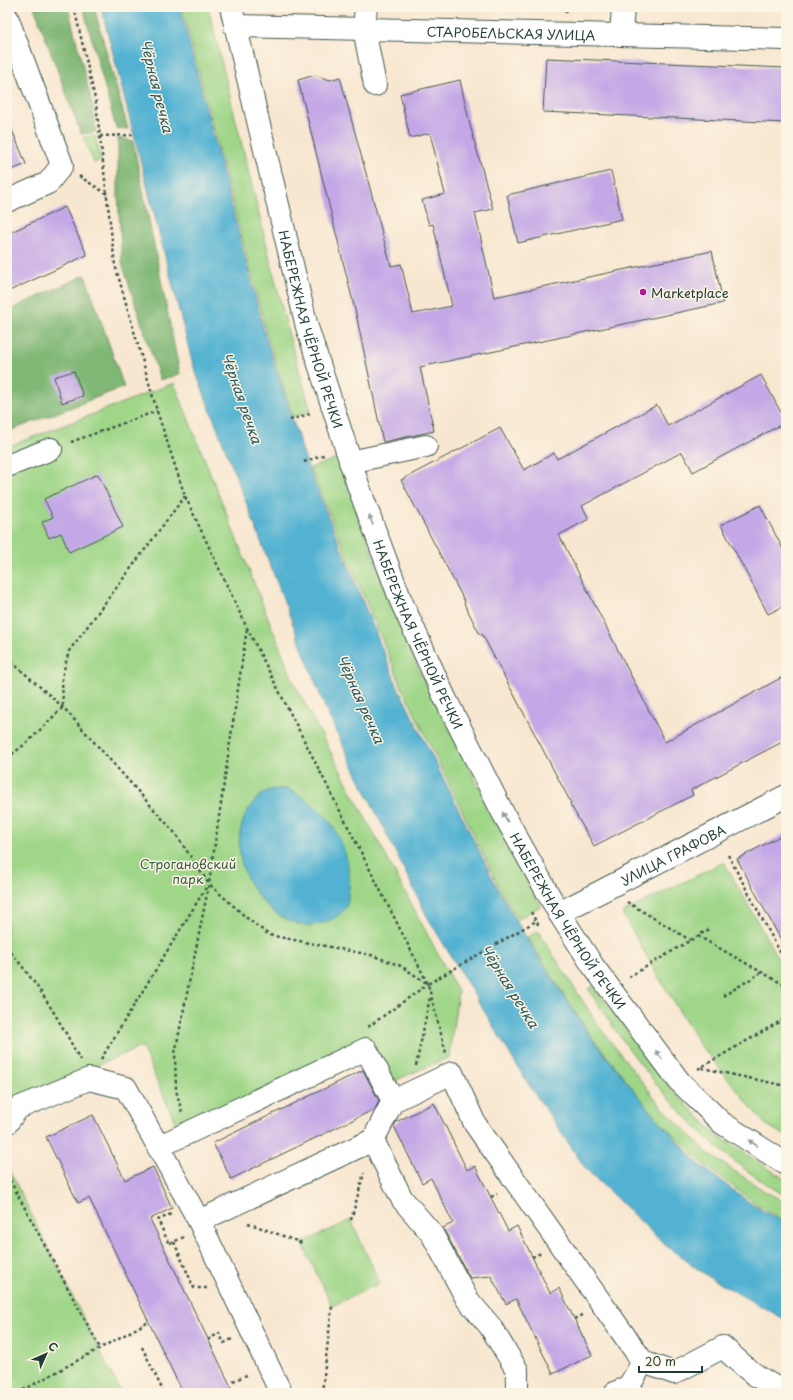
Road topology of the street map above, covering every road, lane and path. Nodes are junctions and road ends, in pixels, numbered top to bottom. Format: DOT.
graph roads {
  1 [pos="74,7"];
  2 [pos="366,7"];
  3 [pos="623,7"];
  4 [pos="7,17"];
  5 [pos="233,17"];
  6 [pos="364,29"];
  7 [pos="621,34"];
  8 [pos="786,39"];
  9 [pos="375,86"];
  10 [pos="133,135"];
  11 [pos="100,136"];
  12 [pos="62,165"];
  13 [pos="107,194"];
  14 [pos="7,201"];
  15 [pos="157,411"];
  16 [pos="313,413"];
  17 [pos="290,420"];
  18 [pos="426,446"];
  19 [pos="51,449"];
  20 [pos="327,454"];
  21 [pos="304,462"];
  22 [pos="350,462"];
  23 [pos="7,466"];
  24 [pos="185,496"];
  25 [pos="247,628"];
  26 [pos="7,658"];
  27 [pos="63,707"];
  28 [pos="7,758"];
  29 [pos="786,796"];
  30 [pos="728,855"];
  31 [pos="209,884"];
  32 [pos="622,899"];
  33 [pos="560,913"];
  34 [pos="540,927"];
  35 [pos="711,928"];
  36 [pos="698,936"];
  37 [pos="690,940"];
  38 [pos="7,948"];
  39 [pos="786,963"];
  40 [pos="762,972"];
  41 [pos="626,978"];
  42 [pos="428,984"];
  43 [pos="786,986"];
  44 [pos="430,996"];
  45 [pos="723,996"];
  46 [pos="786,1018"];
  47 [pos="366,1049"];
  48 [pos="701,1068"];
  49 [pos="452,1074"];
  50 [pos="89,1079"];
  51 [pos="679,1081"];
  52 [pos="786,1086"];
  53 [pos="402,1097"];
  54 [pos="7,1123"];
  55 [pos="188,1133"];
  56 [pos="373,1140"];
  57 [pos="158,1148"];
  58 [pos="786,1164"];
  59 [pos="7,1176"];
  60 [pos="220,1212"];
  61 [pos="351,1220"];
  62 [pos="199,1222"];
  63 [pos="174,1242"];
  64 [pos="302,1243"];
  65 [pos="231,1289"];
  66 [pos="332,1306"];
  67 [pos="148,1322"];
  68 [pos="142,1347"];
  69 [pos="100,1348"];
  70 [pos="643,1362"];
  71 [pos="786,1392"];
  72 [pos="18,1393"];
  73 [pos="164,1393"];
  74 [pos="281,1393"];
  75 [pos="322,1393"];
  76 [pos="517,1393"];
  77 [pos="615,1393"];
  1 -- 11 [label="path"];
  2 -- 6 [label="street"];
  3 -- 7 [label="street"];
  4 -- 12 [label="street"];
  5 -- 6 [label="street, СТАРОБЕЛЬСКАЯ УЛИЦА"];
  5 -- 22 [label="street, НАБЕРЕЖНАЯ ЧЁРНОЙ РЕЧКИ"];
  6 -- 7 [label="street, СТАРОБЕЛЬСКАЯ УЛИЦА"];
  6 -- 9 [label="street"];
  7 -- 8 [label="street, СТАРОБЕЛЬСКАЯ УЛИЦА"];
  10 -- 11 [label="path"];
  11 -- 13 [label="path"];
  12 -- 13 [label="path"];
  12 -- 14 [label="street"];
  13 -- 15 [label="path"];
  15 -- 19 [label="path"];
  15 -- 24 [label="path"];
  16 -- 17 [label="path"];
  18 -- 22 [label="street"];
  19 -- 23 [label="street"];
  20 -- 21 [label="path"];
  33 -- 22 [label="street, НАБЕРЕЖНАЯ ЧЁРНОЙ РЕЧКИ, one-way"];
  24 -- 25 [label="path"];
  24 -- 27 [label="path"];
  25 -- 31 [label="path"];
  25 -- 42 [label="path"];
  26 -- 27 [label="path"];
  27 -- 28 [label="path"];
  27 -- 31 [label="path"];
  29 -- 33 [label="street, УЛИЦА ГРАФОВА"];
  30 -- 39 [label="path"];
  31 -- 42 [label="path"];
  31 -- 50 [label="path"];
  31 -- 55 [label="path"];
  32 -- 37 [label="path"];
  51 -- 33 [label="street, НАБЕРЕЖНАЯ ЧЁРНОЙ РЕЧКИ, one-way"];
  34 -- 42 [label="path"];
  35 -- 36 [label="path"];
  36 -- 37 [label="path"];
  36 -- 40 [label="path"];
  37 -- 41 [label="path"];
  38 -- 50 [label="path"];
  40 -- 43 [label="path"];
  40 -- 45 [label="path"];
  42 -- 44 [label="path"];
  42 -- 47 [label="path"];
  44 -- 49 [label="path"];
  44 -- 53 [label="path"];
  46 -- 48 [label="path"];
  47 -- 53 [label="street"];
  47 -- 55 [label="street"];
  48 -- 51 [label="path"];
  48 -- 52 [label="path"];
  49 -- 53 [label="street"];
  49 -- 70 [label="street"];
  50 -- 54 [label="street"];
  50 -- 57 [label="street"];
  58 -- 51 [label="street, НАБЕРЕЖНАЯ ЧЁРНОЙ РЕЧКИ, one-way"];
  53 -- 56 [label="street"];
  55 -- 57 [label="street"];
  56 -- 60 [label="street"];
  56 -- 61 [label="path"];
  56 -- 76 [label="street"];
  57 -- 62 [label="street"];
  59 -- 69 [label="path"];
  60 -- 62 [label="street"];
  60 -- 64 [label="path"];
  62 -- 65 [label="street"];
  63 -- 65 [label="path"];
  65 -- 74 [label="street"];
  66 -- 75 [label="path"];
  67 -- 69 [label="path"];
  68 -- 73 [label="path"];
  69 -- 72 [label="path"];
  70 -- 71 [label="street"];
  70 -- 77 [label="street"];
}
